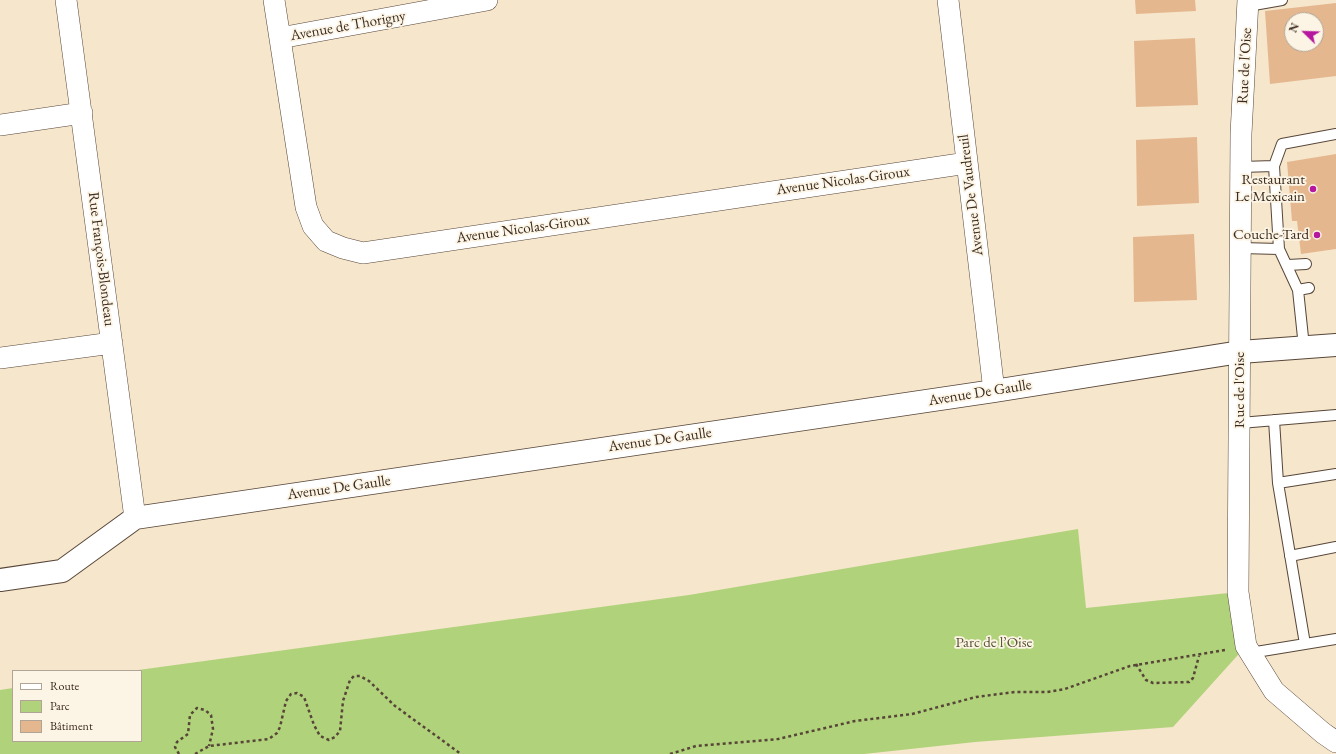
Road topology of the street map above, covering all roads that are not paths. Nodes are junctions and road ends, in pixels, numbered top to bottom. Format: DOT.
graph roads {
  1 [pos="66,0"];
  2 [pos="274,0"];
  3 [pos="488,0"];
  4 [pos="948,0"];
  5 [pos="1282,0"];
  6 [pos="1248,3"];
  7 [pos="280,38"];
  8 [pos="82,113"];
  9 [pos="0,125"];
  10 [pos="1336,134"];
  11 [pos="967,162"];
  12 [pos="1274,166"];
  13 [pos="1241,167"];
  14 [pos="1241,248"];
  15 [pos="1279,249"];
  16 [pos="1306,264"];
  17 [pos="1288,266"];
  18 [pos="1309,288"];
  19 [pos="1298,290"];
  20 [pos="112,343"];
  21 [pos="1336,346"];
  22 [pos="1304,347"];
  23 [pos="1240,352"];
  24 [pos="0,358"];
  25 [pos="994,391"];
  26 [pos="1336,415"];
  27 [pos="1274,420"];
  28 [pos="1240,423"];
  29 [pos="1336,474"];
  30 [pos="1278,483"];
  31 [pos="134,518"];
  32 [pos="1336,547"];
  33 [pos="1290,556"];
  34 [pos="0,580"];
  35 [pos="1336,639"];
  36 [pos="1305,644"];
  37 [pos="1248,650"];
  38 [pos="1336,742"];
  1 -- 8 [label="street, Rue François-Blondeau"];
  2 -- 7 [label="street, Avenue Nicolas-Giroux"];
  3 -- 7 [label="street, Avenue de Thorigny"];
  4 -- 11 [label="street, Avenue De Vaudreuil"];
  5 -- 6 [label="lane"];
  6 -- 13 [label="street, Rue de l'Oise"];
  7 -- 11 [label="street, Avenue Nicolas-Giroux"];
  8 -- 9 [label="street"];
  8 -- 20 [label="street, Rue François-Blondeau"];
  10 -- 12 [label="lane"];
  11 -- 25 [label="street, Avenue De Vaudreuil"];
  12 -- 13 [label="lane"];
  12 -- 15 [label="lane"];
  13 -- 14 [label="street, Rue de l'Oise"];
  14 -- 15 [label="lane"];
  14 -- 23 [label="street, Rue de l'Oise"];
  15 -- 17 [label="lane"];
  16 -- 17 [label="lane"];
  17 -- 19 [label="lane"];
  18 -- 19 [label="lane"];
  19 -- 22 [label="lane"];
  20 -- 24 [label="street"];
  20 -- 31 [label="street, Rue François-Blondeau"];
  21 -- 22 [label="street, Avenue De Gaulle"];
  22 -- 23 [label="street, Avenue De Gaulle"];
  23 -- 25 [label="street, Avenue De Gaulle"];
  23 -- 28 [label="street, Rue de l'Oise"];
  25 -- 31 [label="street, Avenue De Gaulle"];
  26 -- 27 [label="lane"];
  27 -- 28 [label="lane"];
  27 -- 30 [label="lane"];
  28 -- 37 [label="street, Rue de l'Oise"];
  29 -- 30 [label="lane"];
  30 -- 33 [label="lane"];
  31 -- 34 [label="street, Avenue De Gaulle"];
  32 -- 33 [label="lane"];
  33 -- 36 [label="lane"];
  35 -- 36 [label="lane"];
  36 -- 37 [label="lane"];
  37 -- 38 [label="street, Rue de l'Oise"];
}
